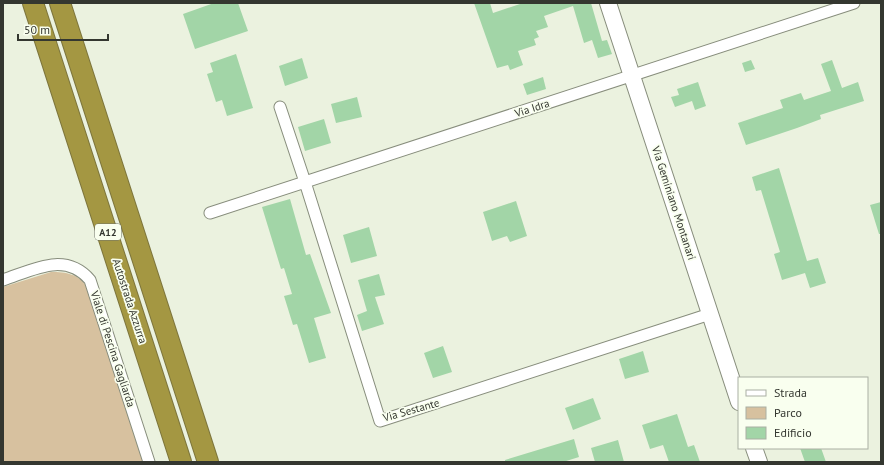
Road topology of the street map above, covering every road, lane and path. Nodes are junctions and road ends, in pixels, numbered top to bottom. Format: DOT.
graph roads {
  1 [pos="33,3"];
  2 [pos="60,3"];
  3 [pos="608,3"];
  4 [pos="854,3"];
  5 [pos="632,76"];
  6 [pos="280,107"];
  7 [pos="305,182"];
  8 [pos="210,213"];
  9 [pos="3,280"];
  10 [pos="710,314"];
  11 [pos="738,399"];
  12 [pos="754,449"];
  13 [pos="149,462"];
  14 [pos="181,462"];
  15 [pos="208,462"];
  16 [pos="759,462"];
  1 -- 14 [label="highway, Autostrada Azzurra / A12"];
  2 -- 15 [label="highway, A12"];
  3 -- 5 [label="street, Via Geminiano Montanari"];
  4 -- 5 [label="street, Via Idra"];
  5 -- 7 [label="street, Via Idra"];
  5 -- 10 [label="street, Via Geminiano Montanari"];
  6 -- 7 [label="street, Via Sestante"];
  7 -- 8 [label="street, Via Idra"];
  7 -- 10 [label="street, Via Sestante"];
  9 -- 13 [label="street, Viale di Pescina Gagliarda"];
  10 -- 11 [label="street, Via Geminiano Montanari"];
  12 -- 16 [label="street"];
}
